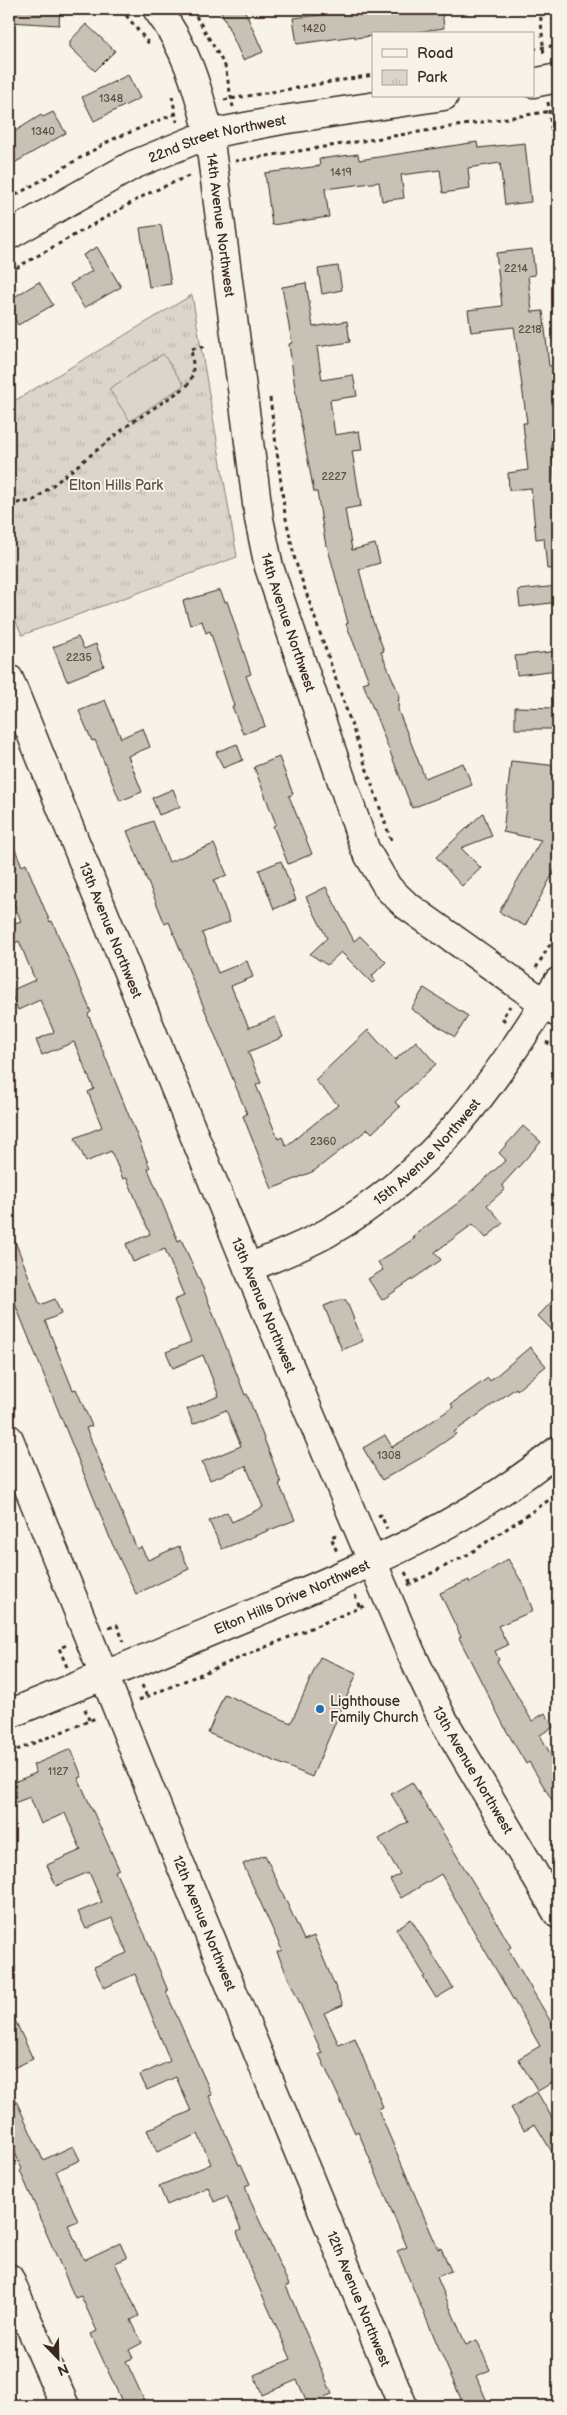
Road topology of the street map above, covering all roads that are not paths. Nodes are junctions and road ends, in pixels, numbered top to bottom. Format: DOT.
graph roads {
  1 [pos="156,9"];
  2 [pos="558,78"];
  3 [pos="534,83"];
  4 [pos="430,98"];
  5 [pos="209,134"];
  6 [pos="9,235"];
  7 [pos="9,679"];
  8 [pos="554,1000"];
  9 [pos="248,1268"];
  10 [pos="9,1439"];
  11 [pos="558,1450"];
  12 [pos="373,1564"];
  13 [pos="104,1676"];
  14 [pos="9,1714"];
  15 [pos="558,1914"];
  16 [pos="9,2278"];
  17 [pos="65,2406"];
  18 [pos="403,2406"];
  1 -- 5 [label="street, 14th Avenue Northwest"];
  2 -- 3 [label="street"];
  4 -- 5 [label="street, 22nd Street Northwest"];
  5 -- 6 [label="street, 22nd Street Northwest"];
  5 -- 8 [label="street, 14th Avenue Northwest"];
  7 -- 9 [label="street, 13th Avenue Northwest"];
  8 -- 9 [label="street, 15th Avenue Northwest"];
  9 -- 12 [label="street, 13th Avenue Northwest"];
  10 -- 13 [label="street, 12th Avenue Northwest"];
  11 -- 12 [label="street, Elton Hills Drive Northwest"];
  12 -- 13 [label="street, Elton Hills Drive Northwest"];
  12 -- 15 [label="street, 13th Avenue Northwest"];
  13 -- 14 [label="street, Elton Hills Drive Northwest"];
  13 -- 18 [label="street, 12th Avenue Northwest"];
  16 -- 17 [label="street"];
}
